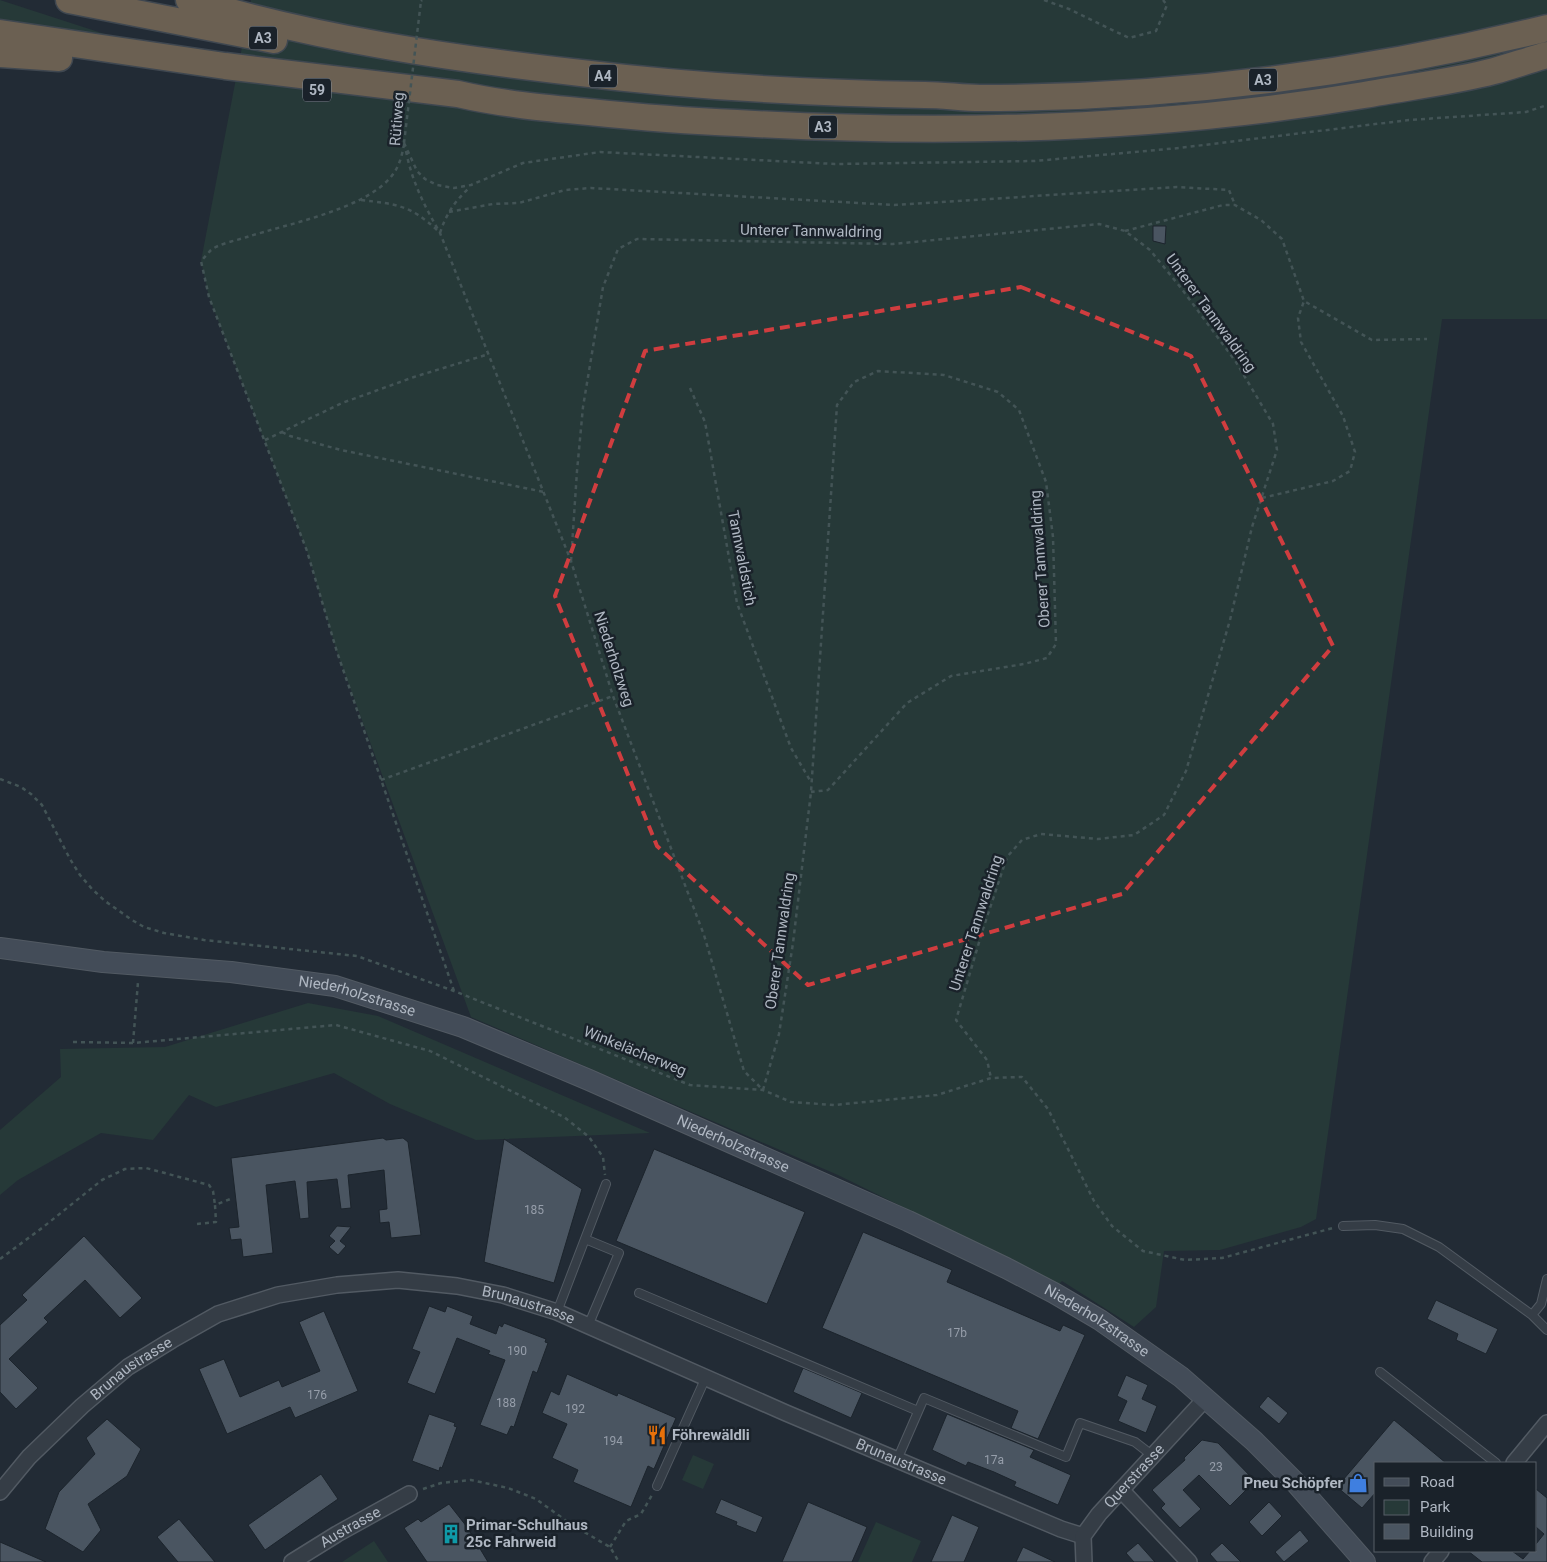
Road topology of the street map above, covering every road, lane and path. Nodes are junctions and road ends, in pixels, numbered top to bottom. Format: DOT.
graph roads {
  1 [pos="68,0"];
  2 [pos="189,0"];
  3 [pos="1044,0"];
  4 [pos="1163,0"];
  5 [pos="421,1"];
  6 [pos="1547,28"];
  7 [pos="0,33"];
  8 [pos="0,54"];
  9 [pos="1547,55"];
  10 [pos="976,98"];
  11 [pos="487,101"];
  12 [pos="404,143"];
  13 [pos="498,174"];
  14 [pos="471,186"];
  15 [pos="359,200"];
  16 [pos="1235,204"];
  17 [pos="449,212"];
  18 [pos="1125,230"];
  19 [pos="440,233"];
  20 [pos="1304,301"];
  21 [pos="1427,338"];
  22 [pos="489,354"];
  23 [pos="690,388"];
  24 [pos="282,432"];
  25 [pos="264,440"];
  26 [pos="544,492"];
  27 [pos="1262,498"];
  28 [pos="571,561"];
  29 [pos="613,696"];
  30 [pos="0,779"];
  31 [pos="381,780"];
  32 [pos="811,783"];
  33 [pos="811,792"];
  34 [pos="0,948"];
  35 [pos="140,965"];
  36 [pos="454,991"];
  37 [pos="73,1042"];
  38 [pos="134,1043"];
  39 [pos="992,1078"];
  40 [pos="764,1090"];
  41 [pos="606,1184"];
  42 [pos="233,1198"];
  43 [pos="215,1205"];
  44 [pos="197,1224"];
  45 [pos="1343,1226"];
  46 [pos="585,1239"];
  47 [pos="0,1259"];
  48 [pos="1547,1279"];
  49 [pos="639,1293"];
  50 [pos="556,1312"];
  51 [pos="1532,1315"];
  52 [pos="588,1326"];
  53 [pos="1547,1330"];
  54 [pos="1380,1372"];
  55 [pos="706,1377"];
  56 [pos="1206,1398"];
  57 [pos="918,1411"];
  58 [pos="1547,1423"];
  59 [pos="1154,1456"];
  60 [pos="897,1460"];
  61 [pos="1495,1462"];
  62 [pos="1515,1462"];
  63 [pos="657,1486"];
  64 [pos="1121,1490"];
  65 [pos="0,1492"];
  66 [pos="409,1494"];
  67 [pos="1083,1536"];
  68 [pos="610,1547"];
  69 [pos="1440,1552"];
  70 [pos="292,1562"];
  71 [pos="619,1562"];
  72 [pos="1084,1562"];
  73 [pos="1189,1562"];
  74 [pos="1365,1562"];
  75 [pos="1432,1562"];
  1 -- 10 [label="highway, A3"];
  2 -- 10 [label="highway, A4"];
  3 -- 4 [label="path"];
  5 -- 12 [label="path, Rütiweg, bridge"];
  6 -- 10 [label="highway, A3"];
  7 -- 11 [label="highway"];
  8 -- 11 [label="highway, 59"];
  9 -- 11 [label="highway, A3"];
  12 -- 14 [label="path"];
  12 -- 15 [label="path"];
  12 -- 19 [label="path, Rütiweg"];
  13 -- 14 [label="path"];
  14 -- 17 [label="path"];
  15 -- 19 [label="path"];
  15 -- 25 [label="path"];
  16 -- 17 [label="path"];
  16 -- 18 [label="path"];
  16 -- 20 [label="path"];
  17 -- 19 [label="path"];
  18 -- 27 [label="path, Unterer Tannwaldring"];
  18 -- 28 [label="path, Unterer Tannwaldring"];
  19 -- 22 [label="path, Niederholzweg"];
  20 -- 21 [label="path"];
  20 -- 27 [label="path"];
  22 -- 24 [label="path"];
  22 -- 26 [label="path, Niederholzweg"];
  23 -- 32 [label="path, Tannwaldstich"];
  24 -- 25 [label="path"];
  24 -- 26 [label="path"];
  25 -- 31 [label="path"];
  26 -- 28 [label="path, Niederholzweg"];
  27 -- 39 [label="path, Unterer Tannwaldring"];
  28 -- 29 [label="path, Niederholzweg"];
  29 -- 31 [label="path"];
  29 -- 40 [label="path, Niederholzweg"];
  30 -- 36 [label="path, Winkelächerweg"];
  31 -- 36 [label="path"];
  32 -- 33 [label="path, Oberer Tannwaldring"];
  32 -- 33 [label="path, Oberer Tannwaldring"];
  33 -- 40 [label="path, Oberer Tannwaldring"];
  34 -- 35 [label="main road, Niederholzstrasse"];
  35 -- 38 [label="path"];
  35 -- 56 [label="main road, Niederholzstrasse"];
  36 -- 40 [label="path, Winkelächerweg"];
  37 -- 38 [label="path"];
  38 -- 41 [label="path"];
  39 -- 40 [label="path, Winkelächerweg"];
  39 -- 45 [label="path"];
  41 -- 46 [label="lane"];
  42 -- 43 [label="path"];
  43 -- 44 [label="path"];
  43 -- 47 [label="path"];
  45 -- 51 [label="lane"];
  46 -- 50 [label="lane"];
  46 -- 52 [label="lane"];
  48 -- 51 [label="lane"];
  49 -- 57 [label="lane"];
  50 -- 52 [label="street, Brunaustrasse"];
  50 -- 65 [label="street, Brunaustrasse"];
  51 -- 53 [label="lane"];
  52 -- 55 [label="street, Brunaustrasse"];
  54 -- 61 [label="lane"];
  55 -- 60 [label="street, Brunaustrasse"];
  55 -- 63 [label="lane"];
  56 -- 59 [label="street, Querstrasse"];
  56 -- 74 [label="main road, Niederholzstrasse"];
  57 -- 59 [label="lane"];
  57 -- 60 [label="lane"];
  58 -- 62 [label="street"];
  59 -- 64 [label="street, Querstrasse"];
  60 -- 67 [label="street, Brunaustrasse"];
  63 -- 68 [label="path"];
  64 -- 67 [label="street, Querstrasse"];
  64 -- 73 [label="street"];
  66 -- 68 [label="path"];
  66 -- 70 [label="street, Austrasse"];
  67 -- 72 [label="street"];
  68 -- 71 [label="path"];
  69 -- 75 [label="street"];
}
